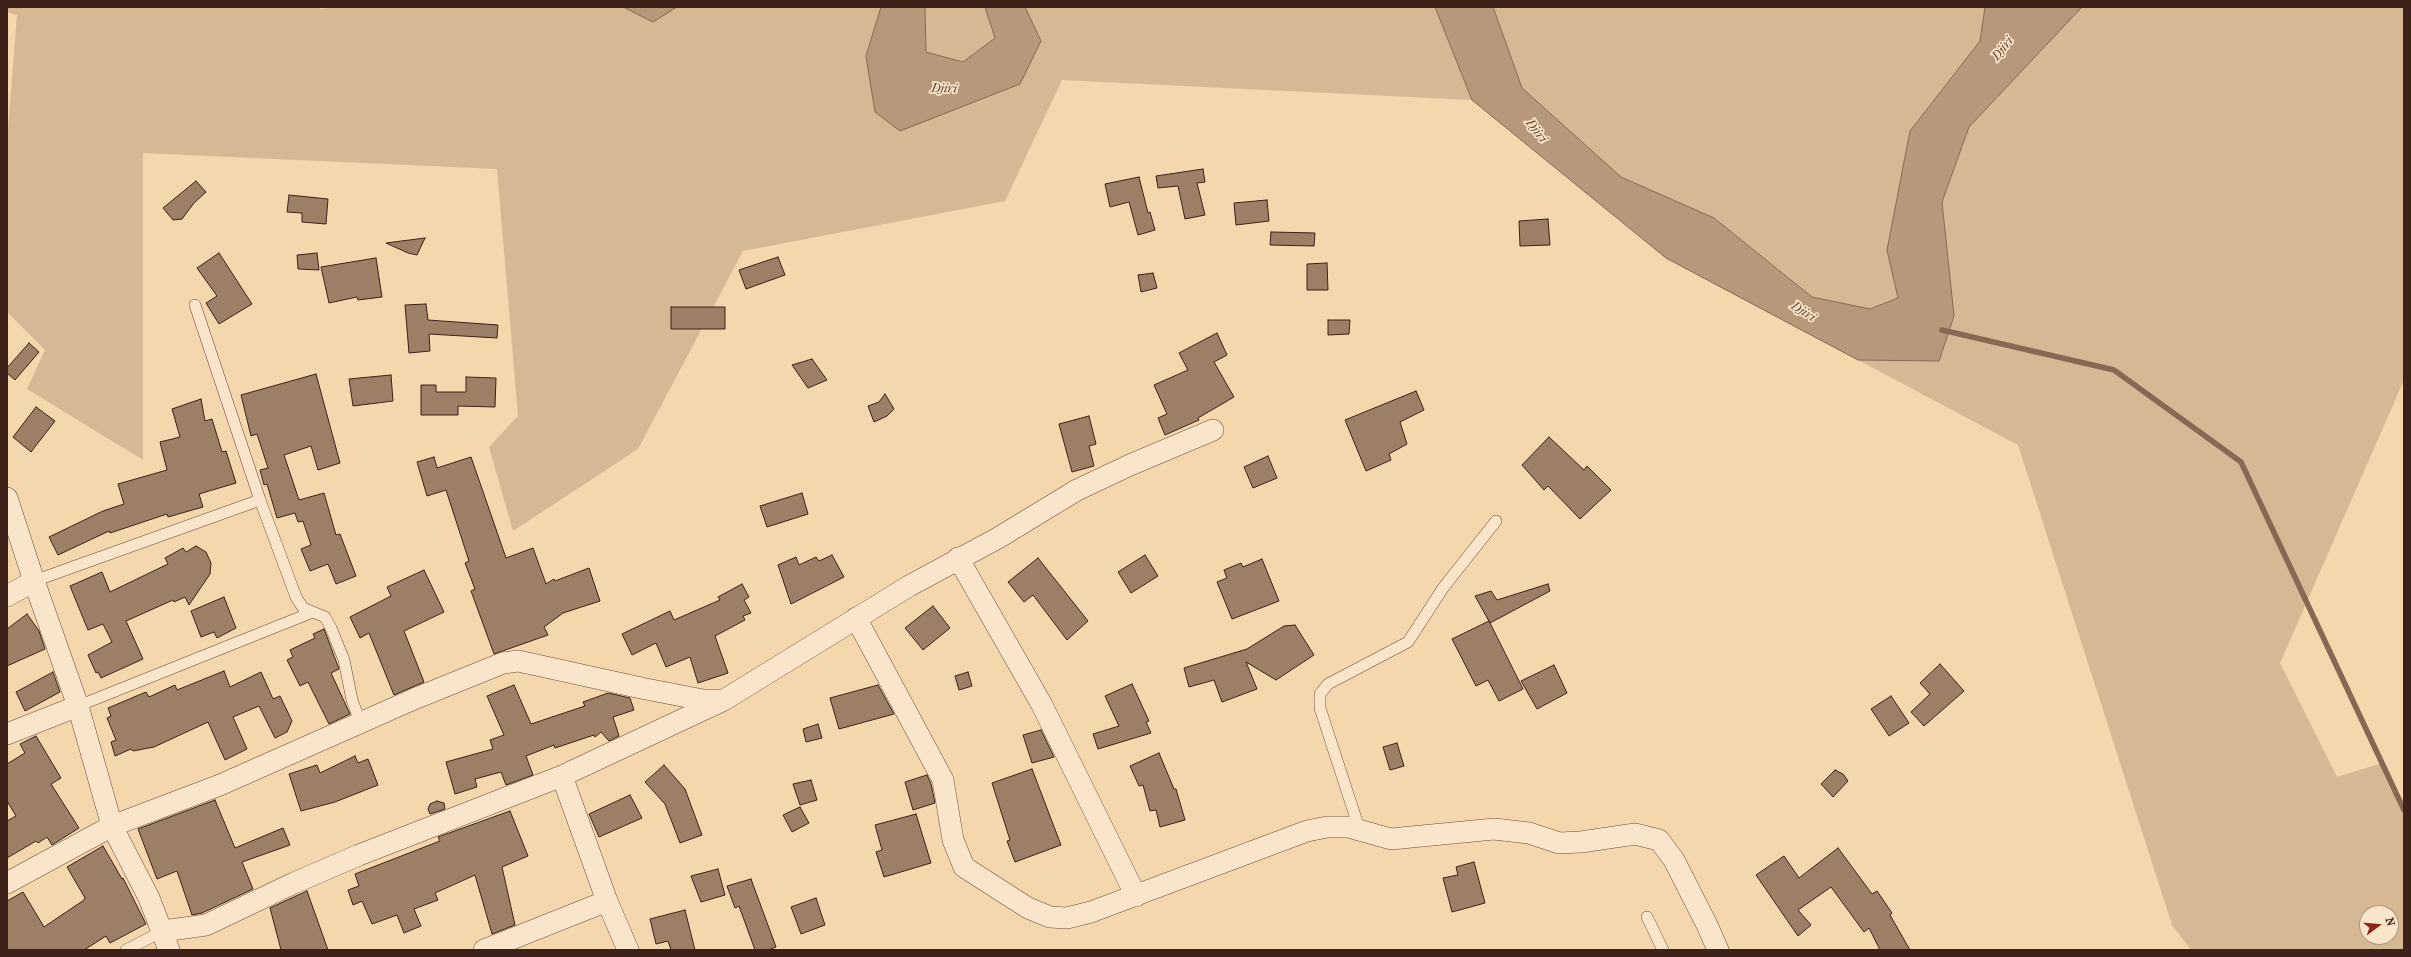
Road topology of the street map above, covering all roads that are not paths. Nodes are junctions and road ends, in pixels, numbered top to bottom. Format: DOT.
graph roads {
  1 [pos="194,305"];
  2 [pos="1213,430"];
  3 [pos="7,498"];
  4 [pos="260,500"];
  5 [pos="1496,520"];
  6 [pos="958,558"];
  7 [pos="34,581"];
  8 [pos="7,596"];
  9 [pos="313,612"];
  10 [pos="856,618"];
  11 [pos="724,700"];
  12 [pos="78,706"];
  13 [pos="361,724"];
  14 [pos="7,734"];
  15 [pos="562,776"];
  16 [pos="112,826"];
  17 [pos="1360,830"];
  18 [pos="7,882"];
  19 [pos="1136,896"];
  20 [pos="607,901"];
  21 [pos="1647,917"];
  22 [pos="1708,925"];
  23 [pos="166,940"];
  24 [pos="126,950"];
  25 [pos="484,950"];
  26 [pos="628,950"];
  27 [pos="1664,950"];
  28 [pos="1718,950"];
  29 [pos="1729,950"];
  1 -- 4 [label="lane"];
  2 -- 6 [label="street"];
  3 -- 7 [label="street"];
  4 -- 7 [label="lane"];
  4 -- 9 [label="lane"];
  5 -- 17 [label="lane"];
  6 -- 10 [label="street"];
  6 -- 19 [label="street"];
  7 -- 8 [label="street"];
  7 -- 12 [label="street"];
  9 -- 12 [label="lane"];
  9 -- 13 [label="lane"];
  10 -- 11 [label="street"];
  10 -- 19 [label="street"];
  11 -- 13 [label="street"];
  11 -- 15 [label="street"];
  12 -- 14 [label="street"];
  12 -- 16 [label="street"];
  13 -- 16 [label="street"];
  15 -- 20 [label="street"];
  15 -- 23 [label="street"];
  16 -- 18 [label="street"];
  16 -- 23 [label="street"];
  17 -- 19 [label="street"];
  17 -- 22 [label="street"];
  20 -- 25 [label="street"];
  20 -- 26 [label="street"];
  21 -- 27 [label="lane"];
  22 -- 28 [label="street"];
  22 -- 29 [label="street"];
  23 -- 24 [label="lane"];
}
